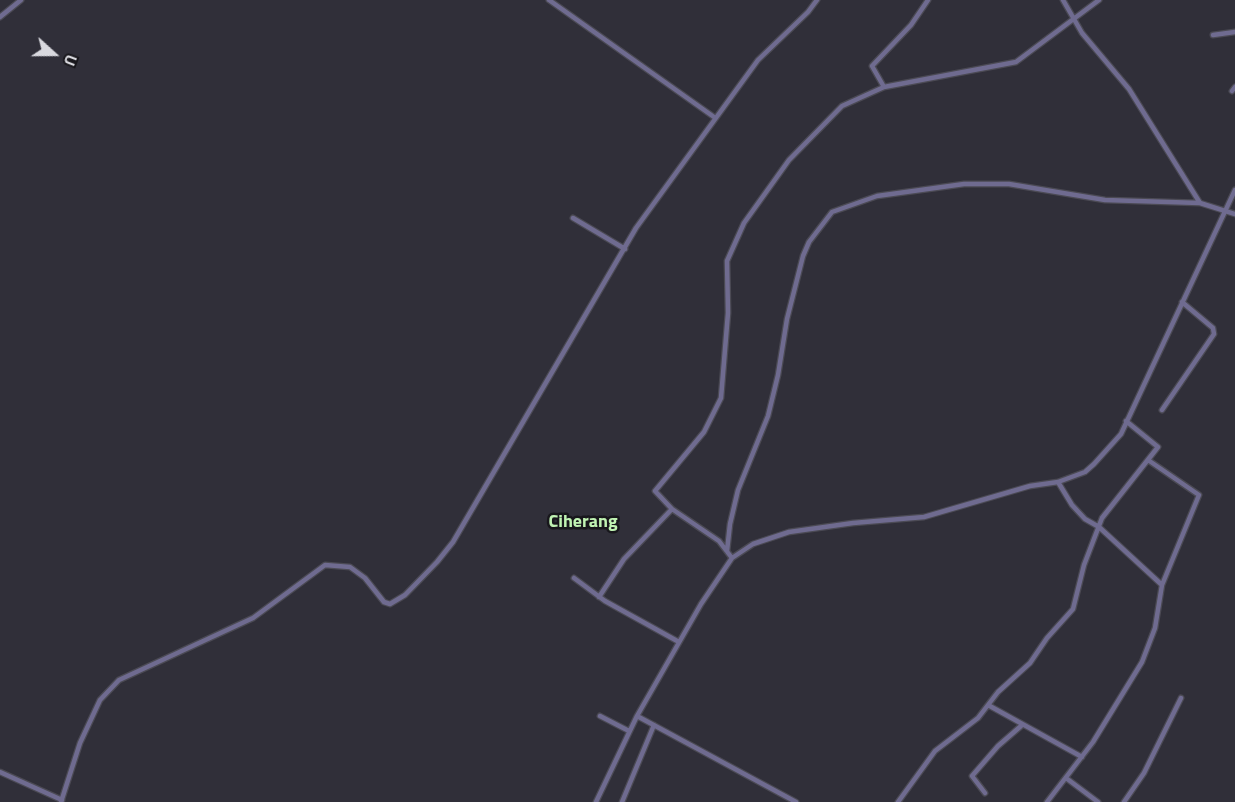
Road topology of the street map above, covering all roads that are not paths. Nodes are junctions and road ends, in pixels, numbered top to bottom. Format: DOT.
graph roads {
  1 [pos="21,0"];
  2 [pos="549,0"];
  3 [pos="817,0"];
  4 [pos="928,0"];
  5 [pos="1063,0"];
  6 [pos="1099,0"];
  7 [pos="0,17"];
  8 [pos="1073,19"];
  9 [pos="1234,33"];
  10 [pos="1214,35"];
  11 [pos="884,87"];
  12 [pos="714,117"];
  13 [pos="1235,190"];
  14 [pos="1200,203"];
  15 [pos="1223,211"];
  16 [pos="1235,214"];
  17 [pos="573,218"];
  18 [pos="625,249"];
  19 [pos="1182,302"];
  20 [pos="1162,410"];
  21 [pos="1126,421"];
  22 [pos="1148,460"];
  23 [pos="1058,482"];
  24 [pos="672,509"];
  25 [pos="1099,526"];
  26 [pos="727,551"];
  27 [pos="732,558"];
  28 [pos="574,579"];
  29 [pos="1162,585"];
  30 [pos="599,597"];
  31 [pos="679,642"];
  32 [pos="1181,698"];
  33 [pos="988,705"];
  34 [pos="600,716"];
  35 [pos="637,716"];
  36 [pos="654,725"];
  37 [pos="1021,726"];
  38 [pos="629,731"];
  39 [pos="1082,757"];
  40 [pos="0,772"];
  41 [pos="1066,778"];
  42 [pos="985,793"];
  43 [pos="62,801"];
  44 [pos="596,802"];
  45 [pos="622,802"];
  46 [pos="796,802"];
  47 [pos="898,802"];
  48 [pos="1047,802"];
  49 [pos="1098,802"];
  50 [pos="1124,802"];
  1 -- 7 [label="street"];
  2 -- 12 [label="street"];
  3 -- 12 [label="street"];
  4 -- 11 [label="street"];
  5 -- 8 [label="street"];
  6 -- 8 [label="street"];
  8 -- 11 [label="street"];
  8 -- 14 [label="street"];
  9 -- 10 [label="street"];
  11 -- 24 [label="street"];
  12 -- 18 [label="street"];
  13 -- 15 [label="street"];
  14 -- 15 [label="street"];
  14 -- 26 [label="street"];
  15 -- 16 [label="street"];
  15 -- 19 [label="street"];
  17 -- 18 [label="street"];
  18 -- 43 [label="street"];
  19 -- 20 [label="street"];
  19 -- 21 [label="street"];
  21 -- 22 [label="street"];
  21 -- 23 [label="street"];
  22 -- 25 [label="street"];
  22 -- 29 [label="street"];
  23 -- 25 [label="street"];
  23 -- 27 [label="street"];
  24 -- 26 [label="street"];
  24 -- 30 [label="street"];
  25 -- 29 [label="street"];
  25 -- 33 [label="street"];
  26 -- 27 [label="street"];
  27 -- 31 [label="street"];
  28 -- 30 [label="street"];
  29 -- 39 [label="street"];
  30 -- 31 [label="street"];
  31 -- 35 [label="street"];
  32 -- 50 [label="street"];
  33 -- 37 [label="street"];
  33 -- 47 [label="street"];
  34 -- 38 [label="street"];
  35 -- 36 [label="street"];
  35 -- 38 [label="street"];
  36 -- 45 [label="street"];
  36 -- 46 [label="street"];
  37 -- 39 [label="street"];
  37 -- 42 [label="street"];
  38 -- 44 [label="street"];
  39 -- 41 [label="street"];
  40 -- 43 [label="street"];
  41 -- 48 [label="street"];
  41 -- 49 [label="street"];
}
